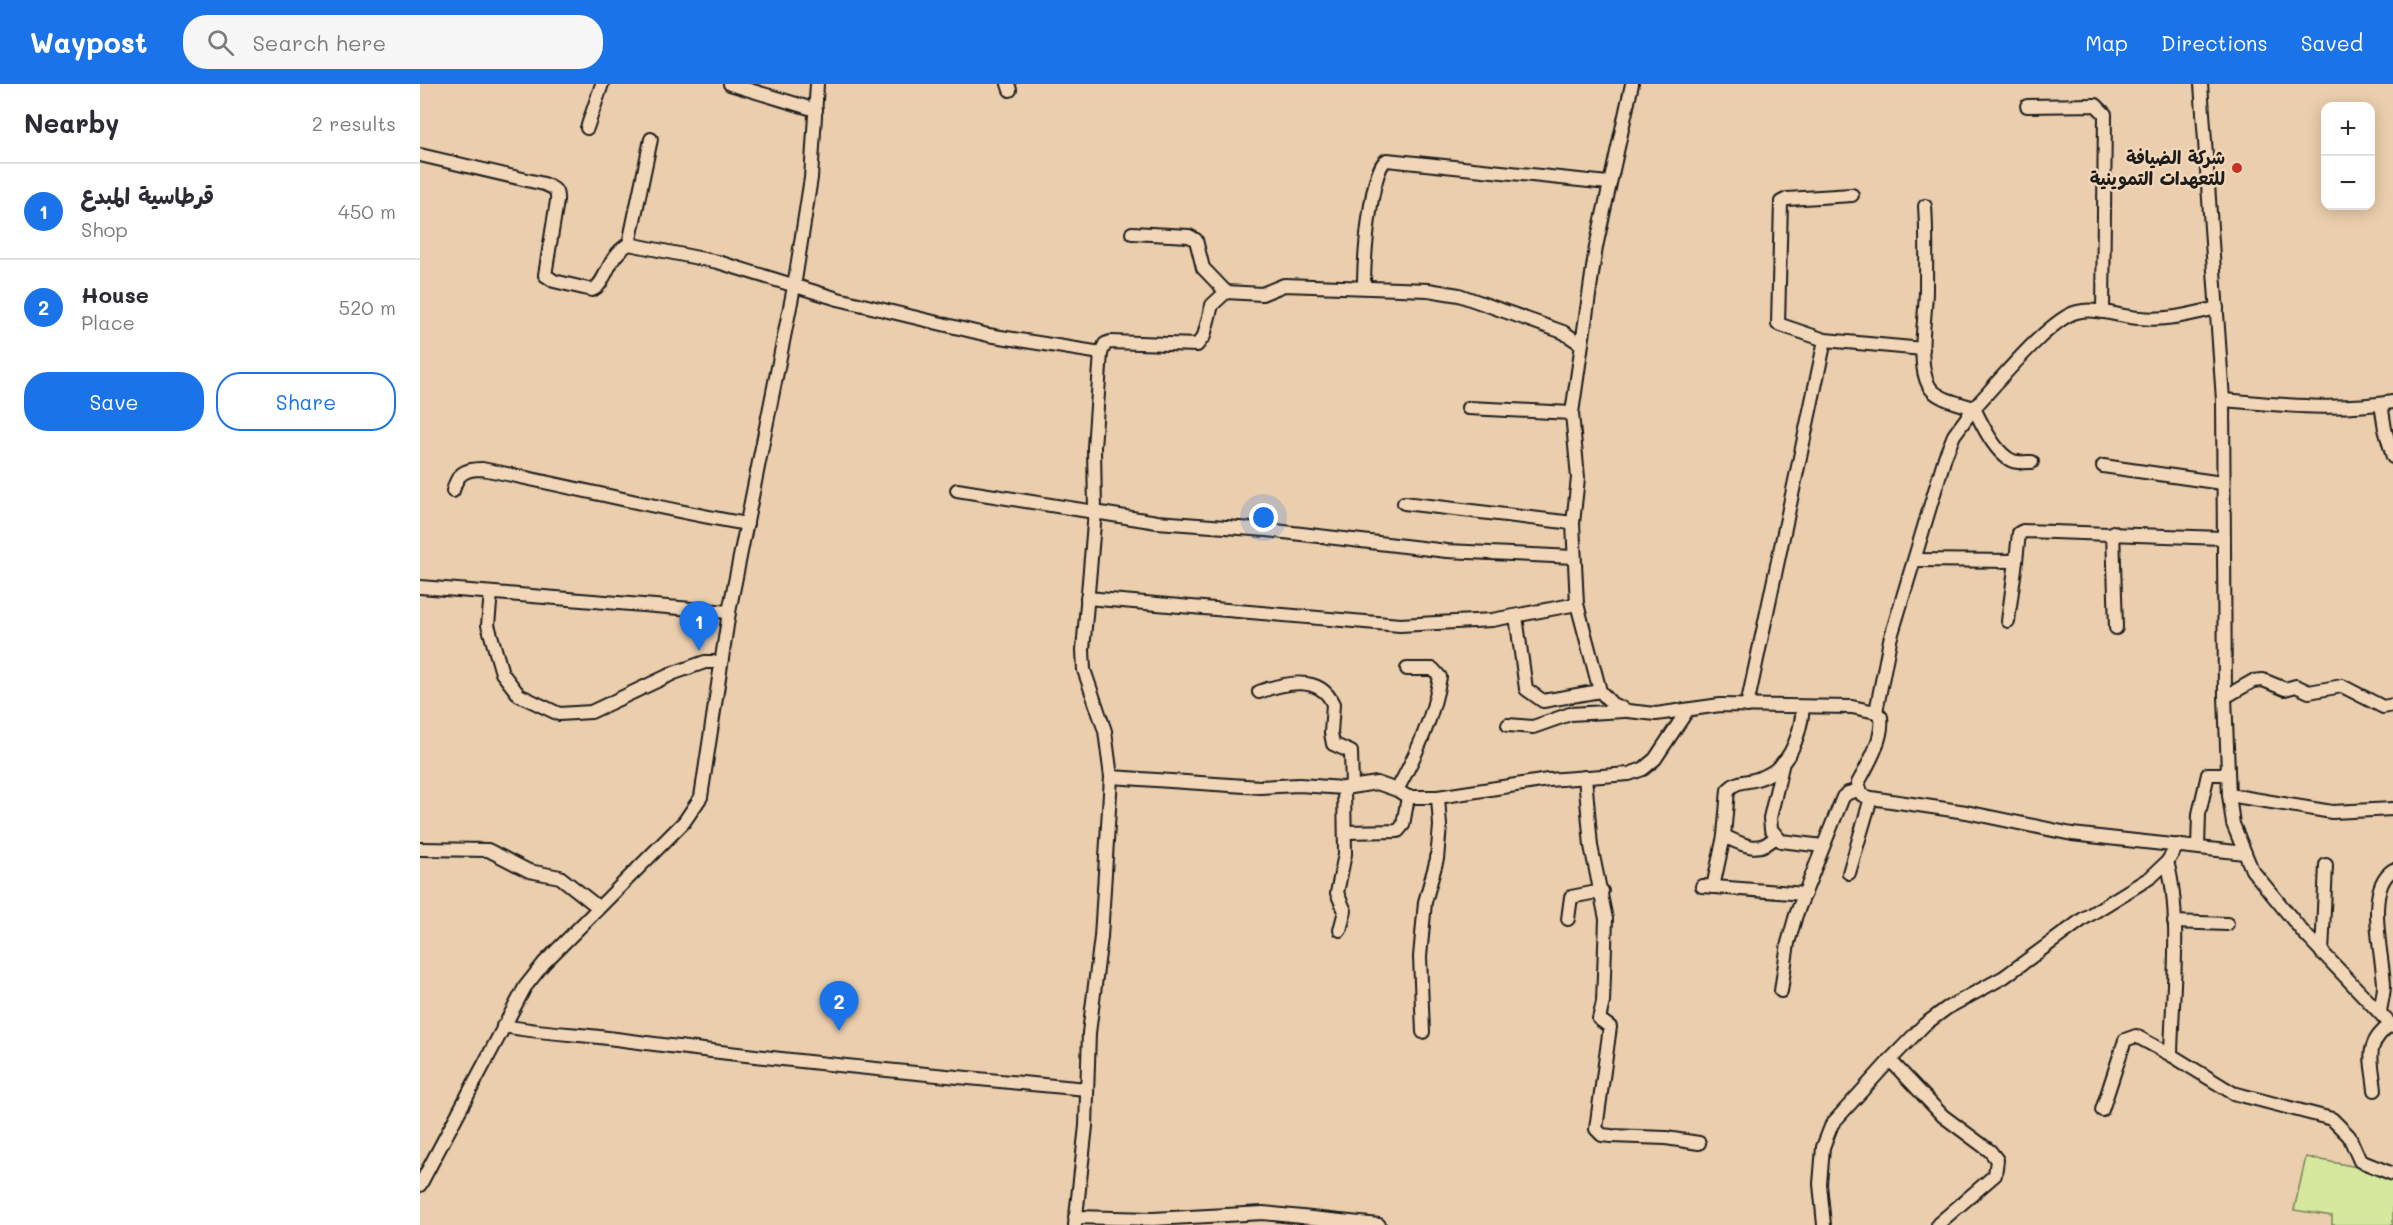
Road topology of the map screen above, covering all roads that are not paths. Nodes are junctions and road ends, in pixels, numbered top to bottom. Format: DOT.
graph roads {
  1 [pos="602,84"];
  2 [pos="730,84"];
  3 [pos="817,84"];
  4 [pos="1632,84"];
  5 [pos="2201,84"];
  6 [pos="2027,106"];
  7 [pos="816,110"];
  8 [pos="587,128"];
  9 [pos="651,139"];
  10 [pos="420,155"];
  11 [pos="1608,183"];
  12 [pos="1852,195"];
  13 [pos="1925,206"];
  14 [pos="1132,232"];
  15 [pos="629,244"];
  16 [pos="1364,286"];
  17 [pos="794,287"];
  18 [pos="1226,292"];
  19 [pos="2217,308"];
  20 [pos="2103,312"];
  21 [pos="1825,340"];
  22 [pos="1581,344"];
  23 [pos="1923,349"];
  24 [pos="1101,353"];
  25 [pos="2223,400"];
  26 [pos="2387,403"];
  27 [pos="1468,408"];
  28 [pos="1974,408"];
  29 [pos="1572,413"];
  30 [pos="2393,457"];
  31 [pos="2032,462"];
  32 [pos="2103,466"];
  33 [pos="2222,483"];
  34 [pos="957,490"];
  35 [pos="453,491"];
  36 [pos="1404,503"];
  37 [pos="1095,512"];
  38 [pos="1574,523"];
  39 [pos="747,524"];
  40 [pos="2113,532"];
  41 [pos="2222,538"];
  42 [pos="1574,557"];
  43 [pos="1915,560"];
  44 [pos="2016,561"];
  45 [pos="420,587"];
  46 [pos="491,593"];
  47 [pos="1087,598"];
  48 [pos="1577,604"];
  49 [pos="729,612"];
  50 [pos="1515,616"];
  51 [pos="2008,621"];
  52 [pos="2116,628"];
  53 [pos="720,662"];
  54 [pos="1407,669"];
  55 [pos="1599,690"];
  56 [pos="1259,692"];
  57 [pos="2225,697"];
  58 [pos="1543,701"];
  59 [pos="2393,705"];
  60 [pos="1747,706"];
  61 [pos="1803,708"];
  62 [pos="1628,711"];
  63 [pos="1686,711"];
  64 [pos="1876,712"];
  65 [pos="1555,717"];
  66 [pos="1508,725"];
  67 [pos="1783,762"];
  68 [pos="2228,774"];
  69 [pos="1111,777"];
  70 [pos="1585,777"];
  71 [pos="1348,787"];
  72 [pos="1397,790"];
  73 [pos="1859,790"];
  74 [pos="2229,795"];
  75 [pos="1438,797"];
  76 [pos="1408,798"];
  77 [pos="1871,798"];
  78 [pos="2393,809"];
  79 [pos="1345,832"];
  80 [pos="1724,836"];
  81 [pos="1776,836"];
  82 [pos="2178,845"];
  83 [pos="1824,846"];
  84 [pos="2198,847"];
  85 [pos="420,849"];
  86 [pos="2245,853"];
  87 [pos="2167,862"];
  88 [pos="2326,865"];
  89 [pos="2393,870"];
  90 [pos="1849,873"];
  91 [pos="1602,891"];
  92 [pos="1805,894"];
  93 [pos="598,908"];
  94 [pos="1568,919"];
  95 [pos="2174,922"];
  96 [pos="2227,924"];
  97 [pos="1340,930"];
  98 [pos="2322,952"];
  99 [pos="1781,991"];
  100 [pos="2380,1012"];
  101 [pos="503,1026"];
  102 [pos="2392,1026"];
  103 [pos="1424,1032"];
  104 [pos="2171,1055"];
  105 [pos="1890,1060"];
  106 [pos="1087,1089"];
  107 [pos="2375,1090"];
  108 [pos="2102,1110"];
  109 [pos="1699,1143"];
  110 [pos="2393,1174"];
  111 [pos="420,1185"];
  112 [pos="1075,1221"];
  113 [pos="1938,1224"];
  114 [pos="1379,1225"];
  115 [pos="1824,1225"];
  1 -- 8 [label="street"];
  2 -- 7 [label="street"];
  3 -- 7 [label="street"];
  4 -- 11 [label="street"];
  5 -- 19 [label="street"];
  6 -- 20 [label="street"];
  7 -- 17 [label="street"];
  9 -- 15 [label="street"];
  10 -- 15 [label="street"];
  11 -- 16 [label="street"];
  11 -- 22 [label="street"];
  12 -- 21 [label="street"];
  13 -- 23 [label="street"];
  14 -- 18 [label="street"];
  15 -- 17 [label="street"];
  16 -- 18 [label="street"];
  16 -- 22 [label="street"];
  17 -- 24 [label="street"];
  17 -- 39 [label="street"];
  18 -- 24 [label="street"];
  19 -- 20 [label="street"];
  19 -- 25 [label="street"];
  20 -- 28 [label="street"];
  21 -- 23 [label="street"];
  21 -- 60 [label="street"];
  22 -- 29 [label="street"];
  23 -- 28 [label="street"];
  24 -- 37 [label="street"];
  25 -- 26 [label="street"];
  25 -- 33 [label="street"];
  26 -- 30 [label="street"];
  27 -- 29 [label="street"];
  28 -- 31 [label="street"];
  28 -- 43 [label="street"];
  29 -- 38 [label="street"];
  32 -- 33 [label="street"];
  33 -- 41 [label="street"];
  34 -- 37 [label="street"];
  35 -- 39 [label="street"];
  36 -- 38 [label="street"];
  37 -- 42 [label="street"];
  37 -- 47 [label="street"];
  38 -- 42 [label="street"];
  39 -- 49 [label="street"];
  40 -- 41 [label="street"];
  40 -- 44 [label="street"];
  40 -- 52 [label="street"];
  41 -- 57 [label="street"];
  42 -- 48 [label="street"];
  43 -- 44 [label="street"];
  43 -- 64 [label="street"];
  44 -- 51 [label="street"];
  45 -- 46 [label="street"];
  46 -- 49 [label="street"];
  46 -- 53 [label="street"];
  47 -- 50 [label="street"];
  47 -- 69 [label="street"];
  48 -- 50 [label="street"];
  48 -- 55 [label="street"];
  49 -- 53 [label="street"];
  50 -- 58 [label="street"];
  53 -- 93 [label="street"];
  54 -- 72 [label="street"];
  55 -- 58 [label="street"];
  55 -- 62 [label="street"];
  56 -- 71 [label="street"];
  57 -- 59 [label="street"];
  57 -- 68 [label="street"];
  58 -- 65 [label="street"];
  60 -- 61 [label="street"];
  60 -- 63 [label="street"];
  61 -- 64 [label="street"];
  61 -- 67 [label="street"];
  62 -- 63 [label="street"];
  62 -- 65 [label="street"];
  63 -- 70 [label="street"];
  64 -- 73 [label="street"];
  65 -- 66 [label="street"];
  67 -- 80 [label="street"];
  67 -- 81 [label="street"];
  68 -- 74 [label="street"];
  68 -- 84 [label="street"];
  69 -- 71 [label="street"];
  69 -- 106 [label="street"];
  70 -- 75 [label="street"];
  70 -- 91 [label="street"];
  71 -- 72 [label="street"];
  71 -- 79 [label="street"];
  72 -- 76 [label="street"];
  73 -- 77 [label="street"];
  73 -- 83 [label="street"];
  74 -- 78 [label="street"];
  74 -- 86 [label="street"];
  75 -- 76 [label="street"];
  75 -- 103 [label="street"];
  76 -- 79 [label="street"];
  77 -- 82 [label="street"];
  77 -- 90 [label="street"];
  79 -- 97 [label="street"];
  80 -- 81 [label="street"];
  80 -- 92 [label="street"];
  81 -- 83 [label="street"];
  82 -- 84 [label="street"];
  82 -- 87 [label="street"];
  83 -- 92 [label="street"];
  84 -- 86 [label="street"];
  85 -- 93 [label="street"];
  86 -- 98 [label="street"];
  87 -- 95 [label="street"];
  87 -- 105 [label="street"];
  88 -- 98 [label="street"];
  89 -- 100 [label="street"];
  91 -- 94 [label="street"];
  91 -- 109 [label="street"];
  92 -- 99 [label="street"];
  93 -- 101 [label="street"];
  95 -- 96 [label="street"];
  95 -- 104 [label="street"];
  98 -- 100 [label="street"];
  100 -- 102 [label="street"];
  101 -- 106 [label="street"];
  101 -- 111 [label="street"];
  102 -- 107 [label="street"];
  104 -- 108 [label="street"];
  104 -- 110 [label="street"];
  105 -- 113 [label="street"];
  105 -- 115 [label="street"];
  106 -- 112 [label="street"];
  112 -- 114 [label="street"];
}
